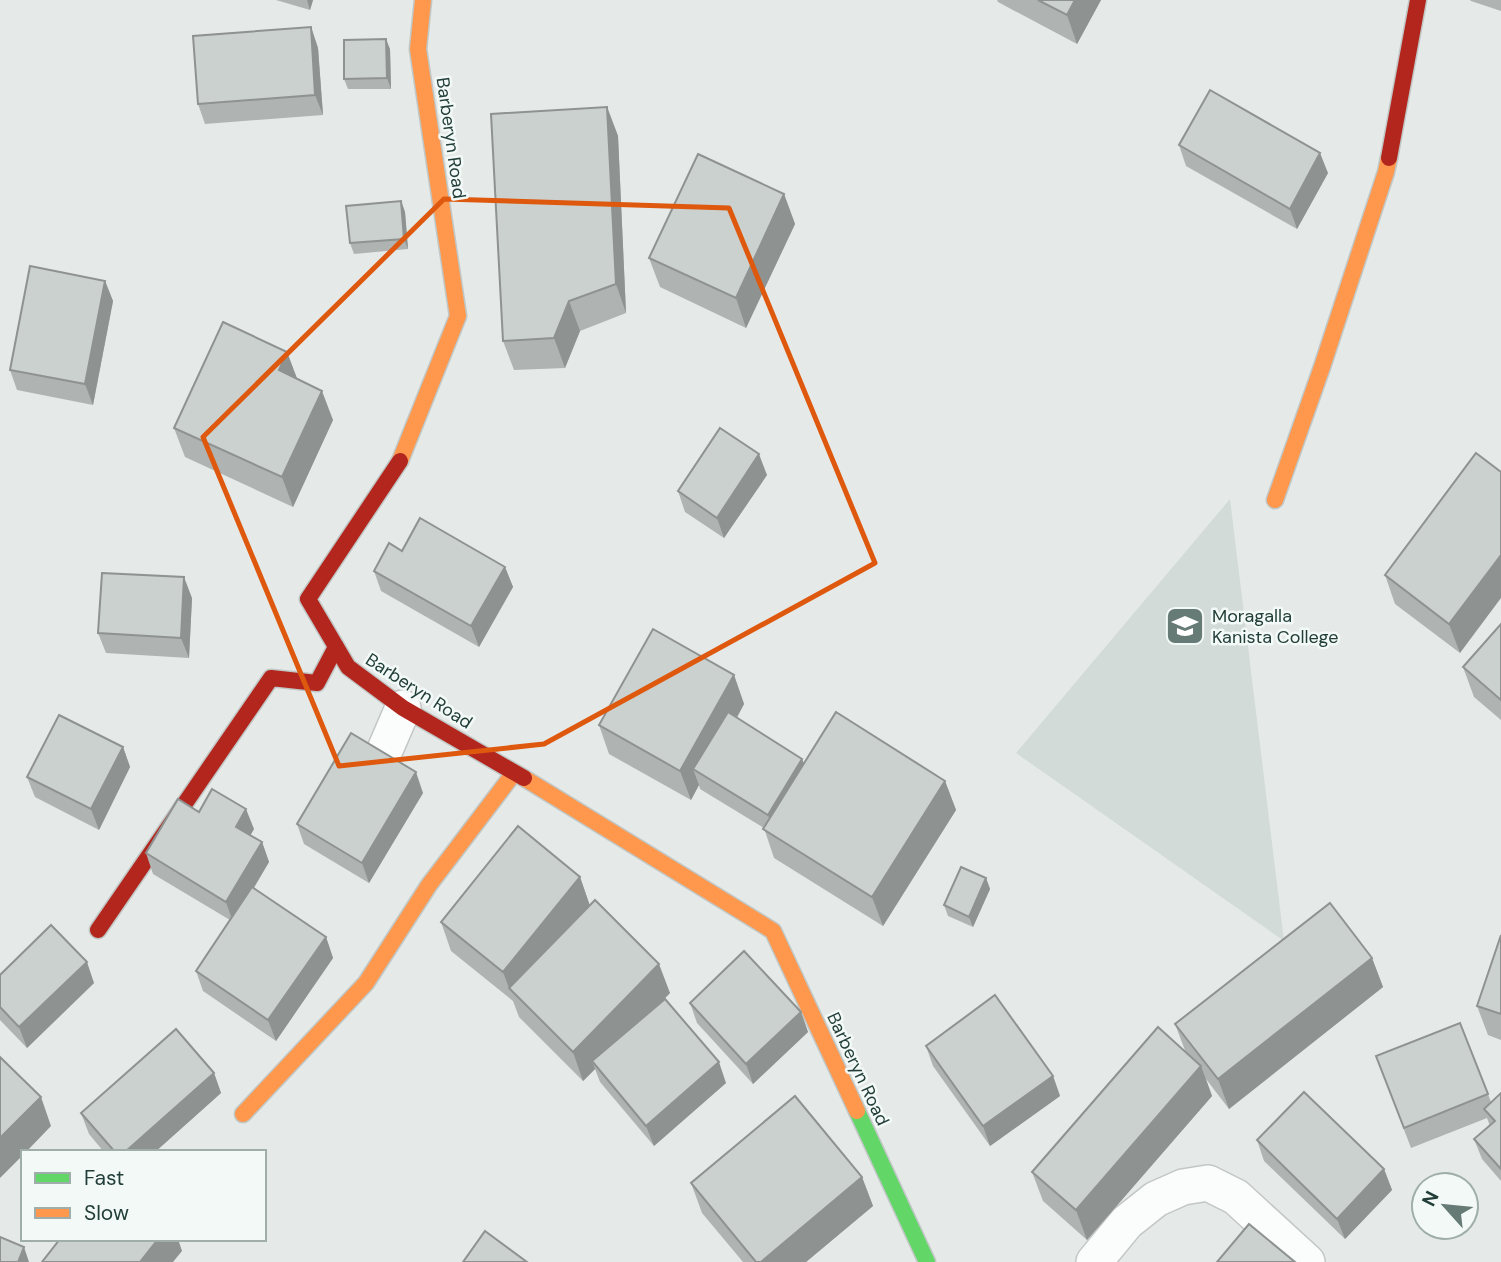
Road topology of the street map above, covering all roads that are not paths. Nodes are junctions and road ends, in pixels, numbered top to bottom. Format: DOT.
graph roads {
  1 [pos="423,0"];
  2 [pos="1418,0"];
  3 [pos="1275,500"];
  4 [pos="337,647"];
  5 [pos="403,708"];
  6 [pos="378,765"];
  7 [pos="514,773"];
  8 [pos="98,930"];
  9 [pos="243,1114"];
  10 [pos="927,1262"];
  11 [pos="1094,1262"];
  12 [pos="1307,1262"];
  1 -- 4 [label="street, Barberyn Road"];
  2 -- 3 [label="street"];
  4 -- 5 [label="street, Barberyn Road"];
  4 -- 8 [label="street"];
  5 -- 6 [label="street"];
  5 -- 7 [label="street, Barberyn Road"];
  7 -- 9 [label="street"];
  7 -- 10 [label="street, Barberyn Road"];
  11 -- 12 [label="street"];
}
